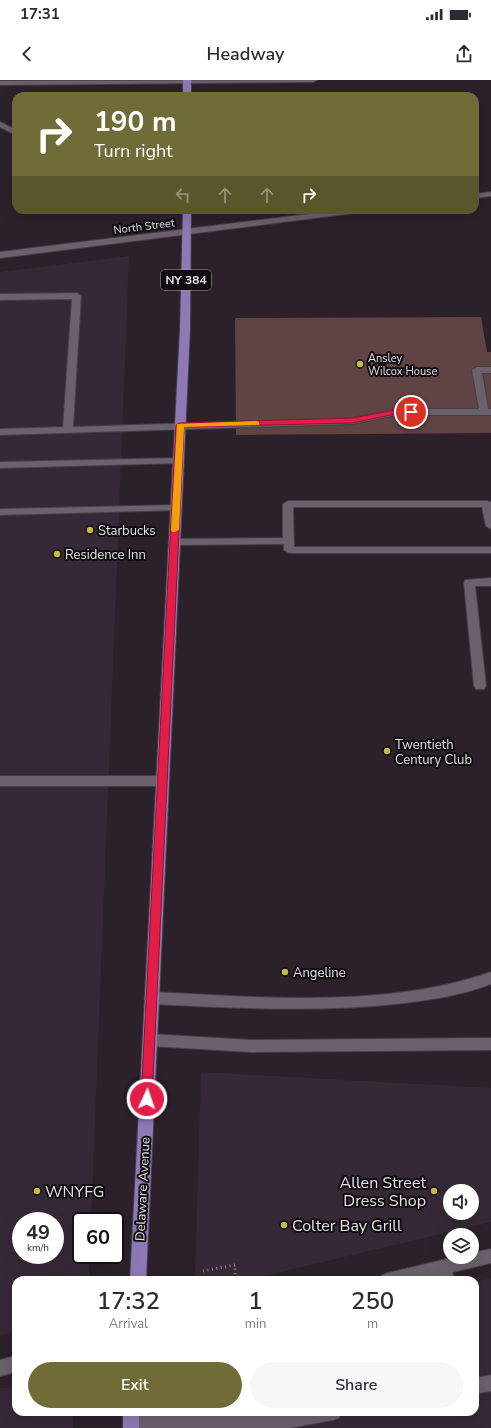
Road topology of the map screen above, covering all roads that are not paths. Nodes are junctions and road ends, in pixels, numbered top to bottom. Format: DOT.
graph roads {
  1 [pos="187,80"];
  2 [pos="313,80"];
  3 [pos="0,83"];
  4 [pos="187,92"];
  5 [pos="0,124"];
  6 [pos="12,131"];
  7 [pos="491,194"];
  8 [pos="479,196"];
  9 [pos="187,214"];
  10 [pos="328,214"];
  11 [pos="186,231"];
  12 [pos="0,255"];
  13 [pos="0,297"];
  14 [pos="491,370"];
  15 [pos="488,412"];
  16 [pos="180,425"];
  17 [pos="68,429"];
  18 [pos="0,432"];
  19 [pos="178,461"];
  20 [pos="0,465"];
  21 [pos="489,504"];
  22 [pos="176,508"];
  23 [pos="0,512"];
  24 [pos="491,524"];
  25 [pos="288,541"];
  26 [pos="174,542"];
  27 [pos="491,550"];
  28 [pos="491,582"];
  29 [pos="480,686"];
  30 [pos="0,781"];
  31 [pos="163,781"];
  32 [pos="491,978"];
  33 [pos="152,998"];
  34 [pos="150,1040"];
  35 [pos="491,1044"];
  36 [pos="491,1256"];
  37 [pos="445,1274"];
  38 [pos="138,1276"];
  39 [pos="426,1276"];
  40 [pos="12,1365"];
  41 [pos="0,1368"];
  42 [pos="491,1383"];
  43 [pos="479,1385"];
  44 [pos="314,1416"];
  45 [pos="299,1419"];
  46 [pos="131,1421"];
  1 -- 2 [label="street"];
  1 -- 3 [label="street"];
  1 -- 4 [label="main road"];
  5 -- 6 [label="street"];
  7 -- 8 [label="street"];
  9 -- 11 [label="main road, Delaware Avenue / NY 384"];
  10 -- 11 [label="street, North Street"];
  11 -- 12 [label="street, North Street"];
  11 -- 16 [label="main road, Delaware Avenue / NY 384"];
  13 -- 17 [label="street"];
  14 -- 15 [label="street"];
  15 -- 16 [label="street"];
  16 -- 17 [label="street"];
  16 -- 19 [label="main road, Delaware Avenue / NY 384"];
  17 -- 18 [label="street"];
  19 -- 20 [label="street"];
  19 -- 22 [label="main road, Delaware Avenue / NY 384"];
  21 -- 24 [label="street"];
  21 -- 25 [label="street"];
  22 -- 23 [label="street"];
  22 -- 26 [label="main road, Delaware Avenue / NY 384"];
  25 -- 26 [label="street"];
  25 -- 27 [label="street"];
  26 -- 31 [label="main road, Delaware Avenue / NY 384"];
  28 -- 29 [label="street"];
  30 -- 31 [label="street"];
  31 -- 33 [label="main road, Delaware Avenue / NY 384"];
  32 -- 33 [label="street"];
  33 -- 34 [label="main road, Delaware Avenue / NY 384"];
  34 -- 35 [label="street"];
  34 -- 38 [label="main road, Delaware Avenue / NY 384"];
  36 -- 37 [label="street"];
  37 -- 39 [label="street"];
  40 -- 41 [label="street"];
  42 -- 43 [label="street"];
  44 -- 45 [label="street"];
  45 -- 46 [label="street"];
}
